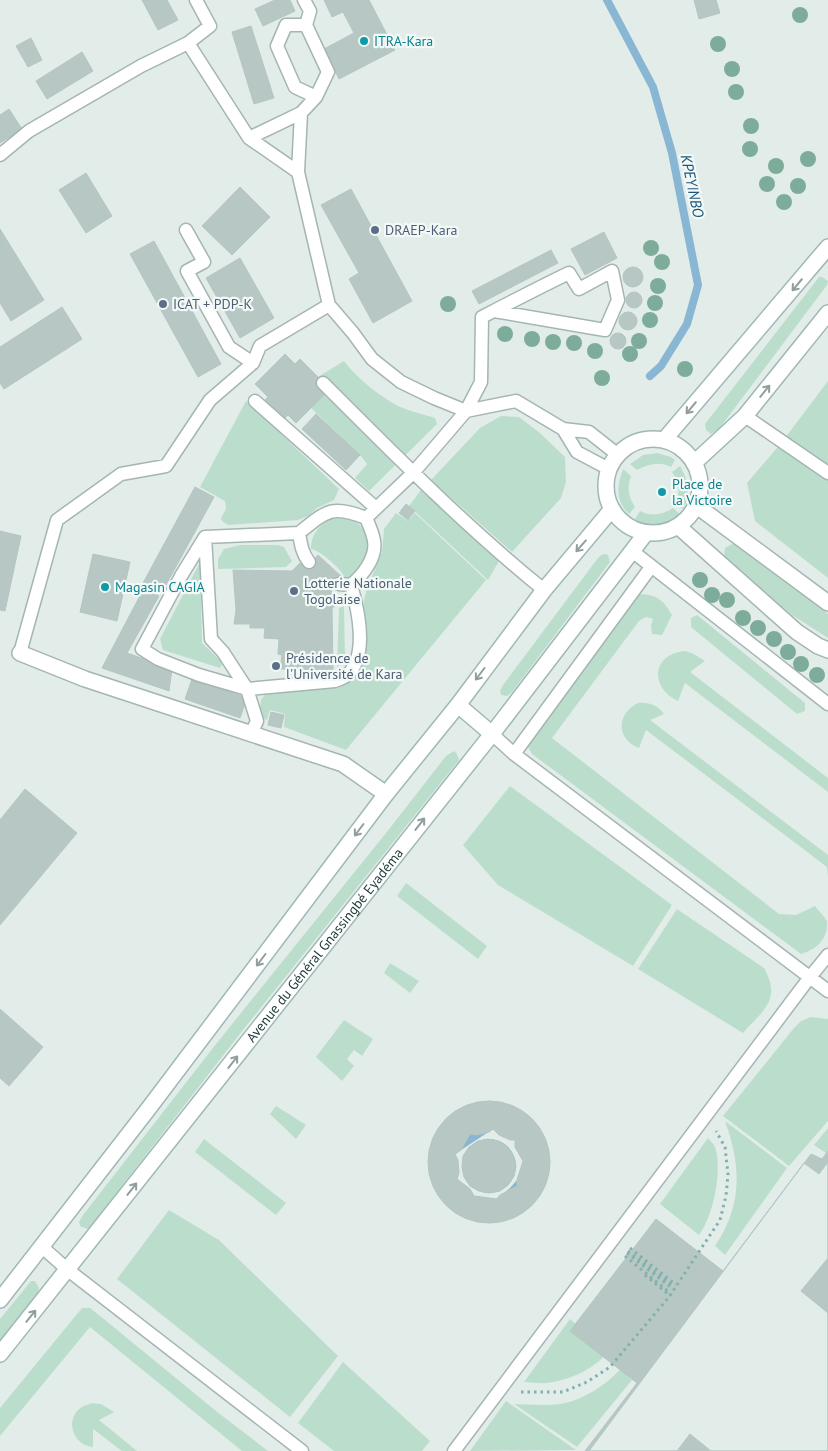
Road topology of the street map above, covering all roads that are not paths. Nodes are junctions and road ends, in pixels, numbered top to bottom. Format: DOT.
graph roads {
  1 [pos="196,0"];
  2 [pos="304,0"];
  3 [pos="306,25"];
  4 [pos="188,43"];
  5 [pos="316,97"];
  6 [pos="301,114"];
  7 [pos="249,138"];
  8 [pos="0,154"];
  9 [pos="298,172"];
  10 [pos="186,230"];
  11 [pos="826,255"];
  12 [pos="328,305"];
  13 [pos="494,311"];
  14 [pos="828,313"];
  15 [pos="253,363"];
  16 [pos="322,383"];
  17 [pos="255,401"];
  18 [pos="466,411"];
  19 [pos="745,416"];
  20 [pos="564,429"];
  21 [pos="664,440"];
  22 [pos="618,455"];
  23 [pos="694,463"];
  24 [pos="609,469"];
  25 [pos="413,473"];
  26 [pos="828,473"];
  27 [pos="697,506"];
  28 [pos="376,508"];
  29 [pos="612,510"];
  30 [pos="366,518"];
  31 [pos="679,526"];
  32 [pos="300,533"];
  33 [pos="646,533"];
  34 [pos="205,537"];
  35 [pos="632,551"];
  36 [pos="309,562"];
  37 [pos="651,567"];
  38 [pos="544,590"];
  39 [pos="828,603"];
  40 [pos="828,650"];
  41 [pos="20,653"];
  42 [pos="247,689"];
  43 [pos="828,704"];
  44 [pos="458,705"];
  45 [pos="252,734"];
  46 [pos="492,734"];
  47 [pos="514,754"];
  48 [pos="386,794"];
  49 [pos="828,955"];
  50 [pos="810,977"];
  51 [pos="828,991"];
  52 [pos="41,1246"];
  53 [pos="68,1270"];
  54 [pos="0,1300"];
  55 [pos="0,1354"];
  56 [pos="302,1451"];
  57 [pos="454,1451"];
  1 -- 4 [label="lane"];
  2 -- 3 [label="lane"];
  3 -- 5 [label="lane"];
  3 -- 5 [label="lane"];
  4 -- 7 [label="lane"];
  4 -- 8 [label="lane"];
  5 -- 6 [label="lane"];
  6 -- 7 [label="lane"];
  6 -- 9 [label="lane"];
  7 -- 9 [label="lane"];
  9 -- 12 [label="lane"];
  10 -- 15 [label="lane"];
  11 -- 21 [label="main road, one-way"];
  12 -- 15 [label="lane"];
  12 -- 18 [label="lane"];
  13 -- 13 [label="lane"];
  13 -- 18 [label="lane"];
  19 -- 14 [label="main road, one-way"];
  15 -- 41 [label="lane"];
  16 -- 25 [label="lane"];
  17 -- 28 [label="lane"];
  18 -- 20 [label="lane"];
  18 -- 25 [label="lane"];
  19 -- 23 [label="main road"];
  19 -- 26 [label="lane"];
  20 -- 22 [label="lane"];
  20 -- 24 [label="lane"];
  21 -- 22 [label="main road"];
  21 -- 23 [label="main road"];
  22 -- 24 [label="main road"];
  23 -- 27 [label="main road"];
  24 -- 29 [label="main road"];
  25 -- 28 [label="lane"];
  25 -- 38 [label="lane"];
  27 -- 31 [label="main road"];
  27 -- 39 [label="main road"];
  28 -- 30 [label="lane"];
  29 -- 33 [label="main road"];
  29 -- 38 [label="main road, one-way"];
  30 -- 32 [label="lane"];
  30 -- 42 [label="lane"];
  31 -- 33 [label="main road"];
  31 -- 40 [label="main road"];
  32 -- 34 [label="lane"];
  32 -- 36 [label="lane"];
  33 -- 35 [label="main road, Avenue du Général Gnassingbé Eyadéma"];
  34 -- 42 [label="lane"];
  34 -- 42 [label="lane"];
  35 -- 37 [label="lane"];
  35 -- 46 [label="main road, Avenue du Général Gnassingbé Eyadéma"];
  37 -- 43 [label="lane"];
  37 -- 47 [label="lane"];
  38 -- 44 [label="main road, one-way"];
  41 -- 45 [label="main road"];
  42 -- 45 [label="lane"];
  44 -- 46 [label="main road"];
  44 -- 48 [label="main road"];
  45 -- 48 [label="main road"];
  46 -- 47 [label="lane"];
  53 -- 46 [label="main road, Avenue du Général Gnassingbé Eyadéma, one-way"];
  47 -- 50 [label="lane"];
  48 -- 52 [label="main road, one-way"];
  49 -- 50 [label="lane"];
  50 -- 51 [label="lane"];
  50 -- 57 [label="lane"];
  52 -- 53 [label="lane"];
  52 -- 54 [label="main road"];
  55 -- 53 [label="main road, Avenue du Général Gnassingbé Eyadéma, one-way"];
  53 -- 56 [label="lane"];
}
